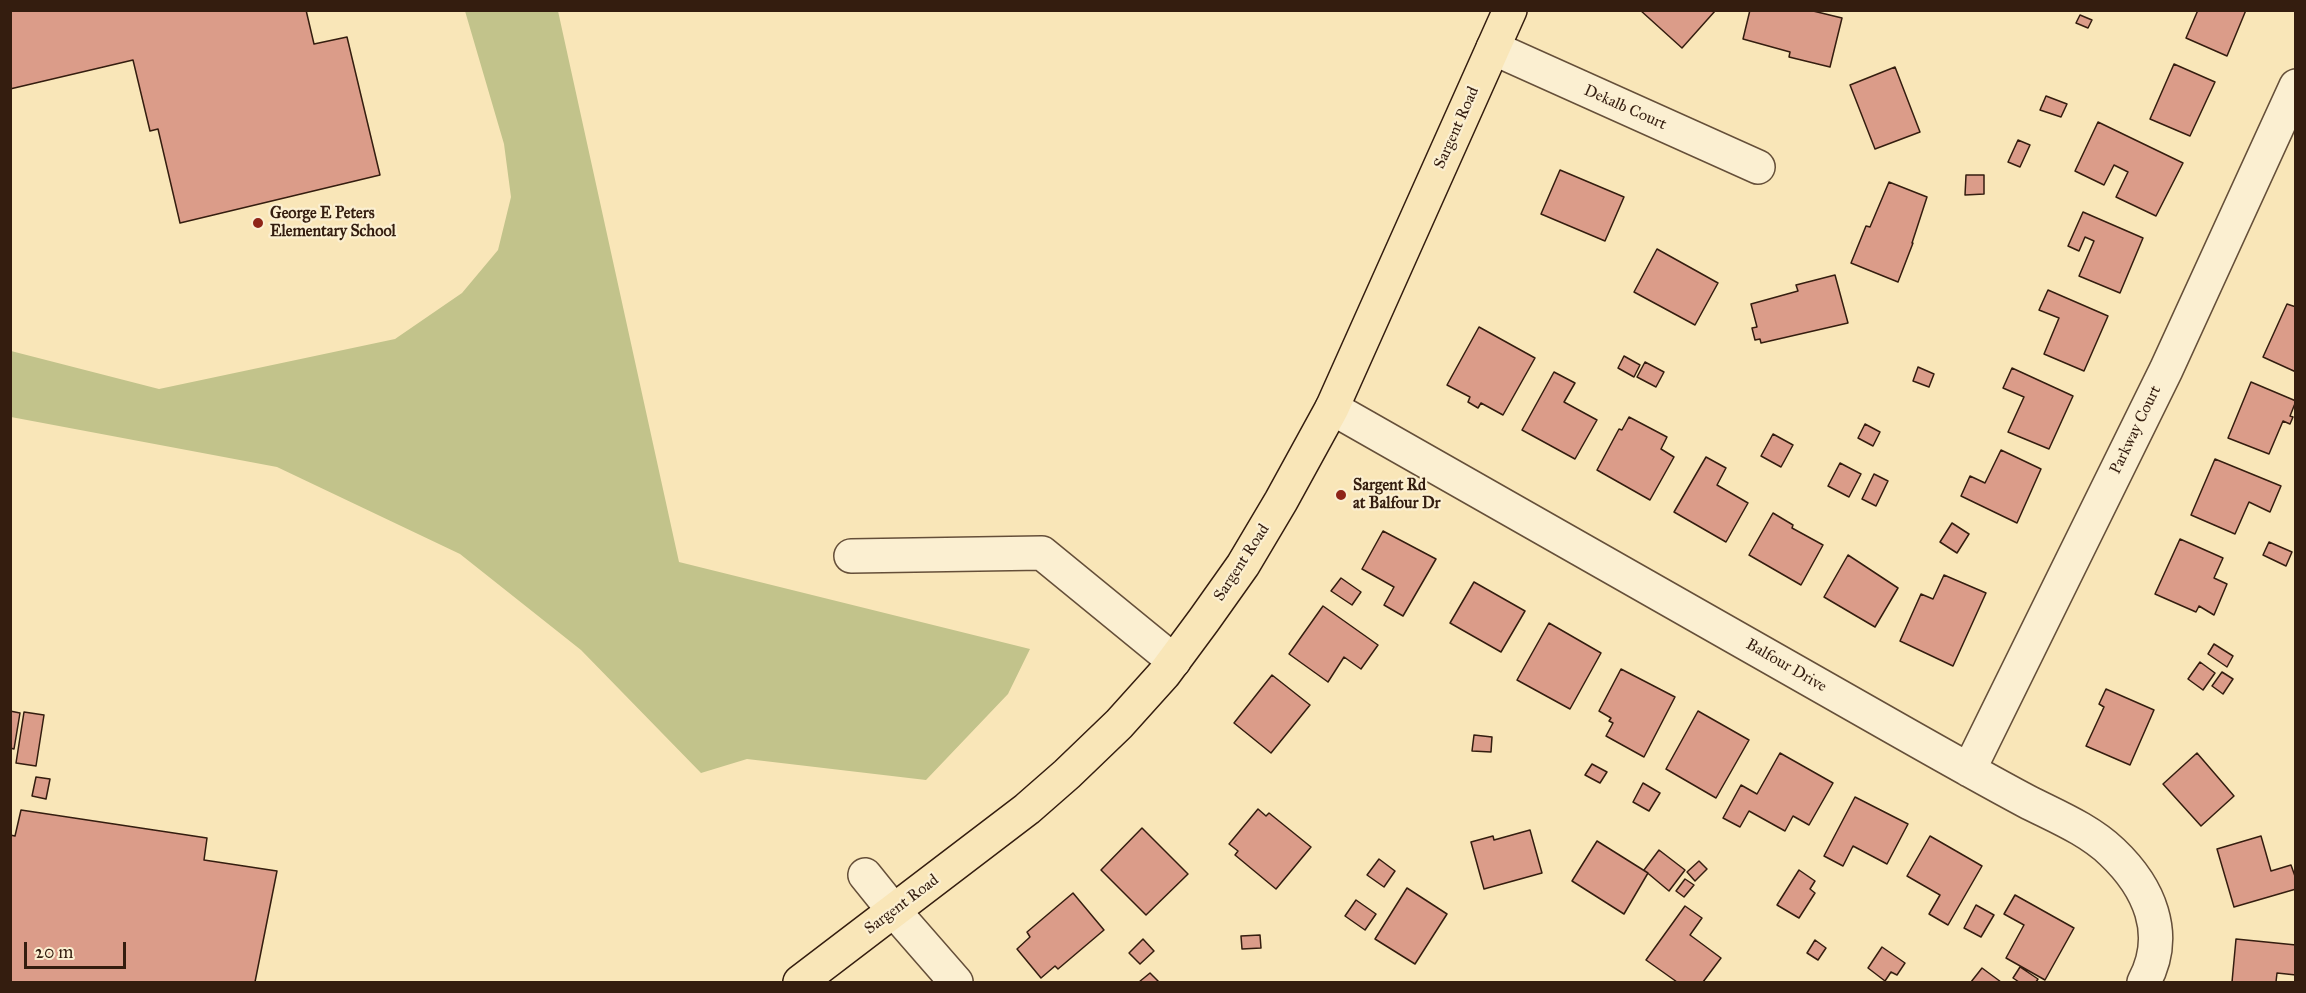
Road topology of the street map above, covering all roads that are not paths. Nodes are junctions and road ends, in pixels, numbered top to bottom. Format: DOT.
graph roads {
  1 [pos="1509,10"];
  2 [pos="1493,48"];
  3 [pos="2295,86"];
  4 [pos="1758,167"];
  5 [pos="1332,408"];
  6 [pos="851,556"];
  7 [pos="1174,661"];
  8 [pos="1969,770"];
  9 [pos="865,875"];
  10 [pos="894,911"];
  11 [pos="800,982"];
  12 [pos="956,982"];
  13 [pos="2144,982"];
  1 -- 2 [label="main road, Sargent Road"];
  2 -- 4 [label="street, Dekalb Court"];
  2 -- 5 [label="main road, Sargent Road"];
  3 -- 8 [label="street, Parkway Court"];
  5 -- 7 [label="main road, Sargent Road"];
  5 -- 8 [label="street, Balfour Drive"];
  6 -- 7 [label="street"];
  7 -- 10 [label="main road, Sargent Road"];
  8 -- 13 [label="street, Balfour Drive"];
  9 -- 10 [label="street"];
  10 -- 11 [label="main road, Sargent Road"];
  10 -- 12 [label="street"];
}
